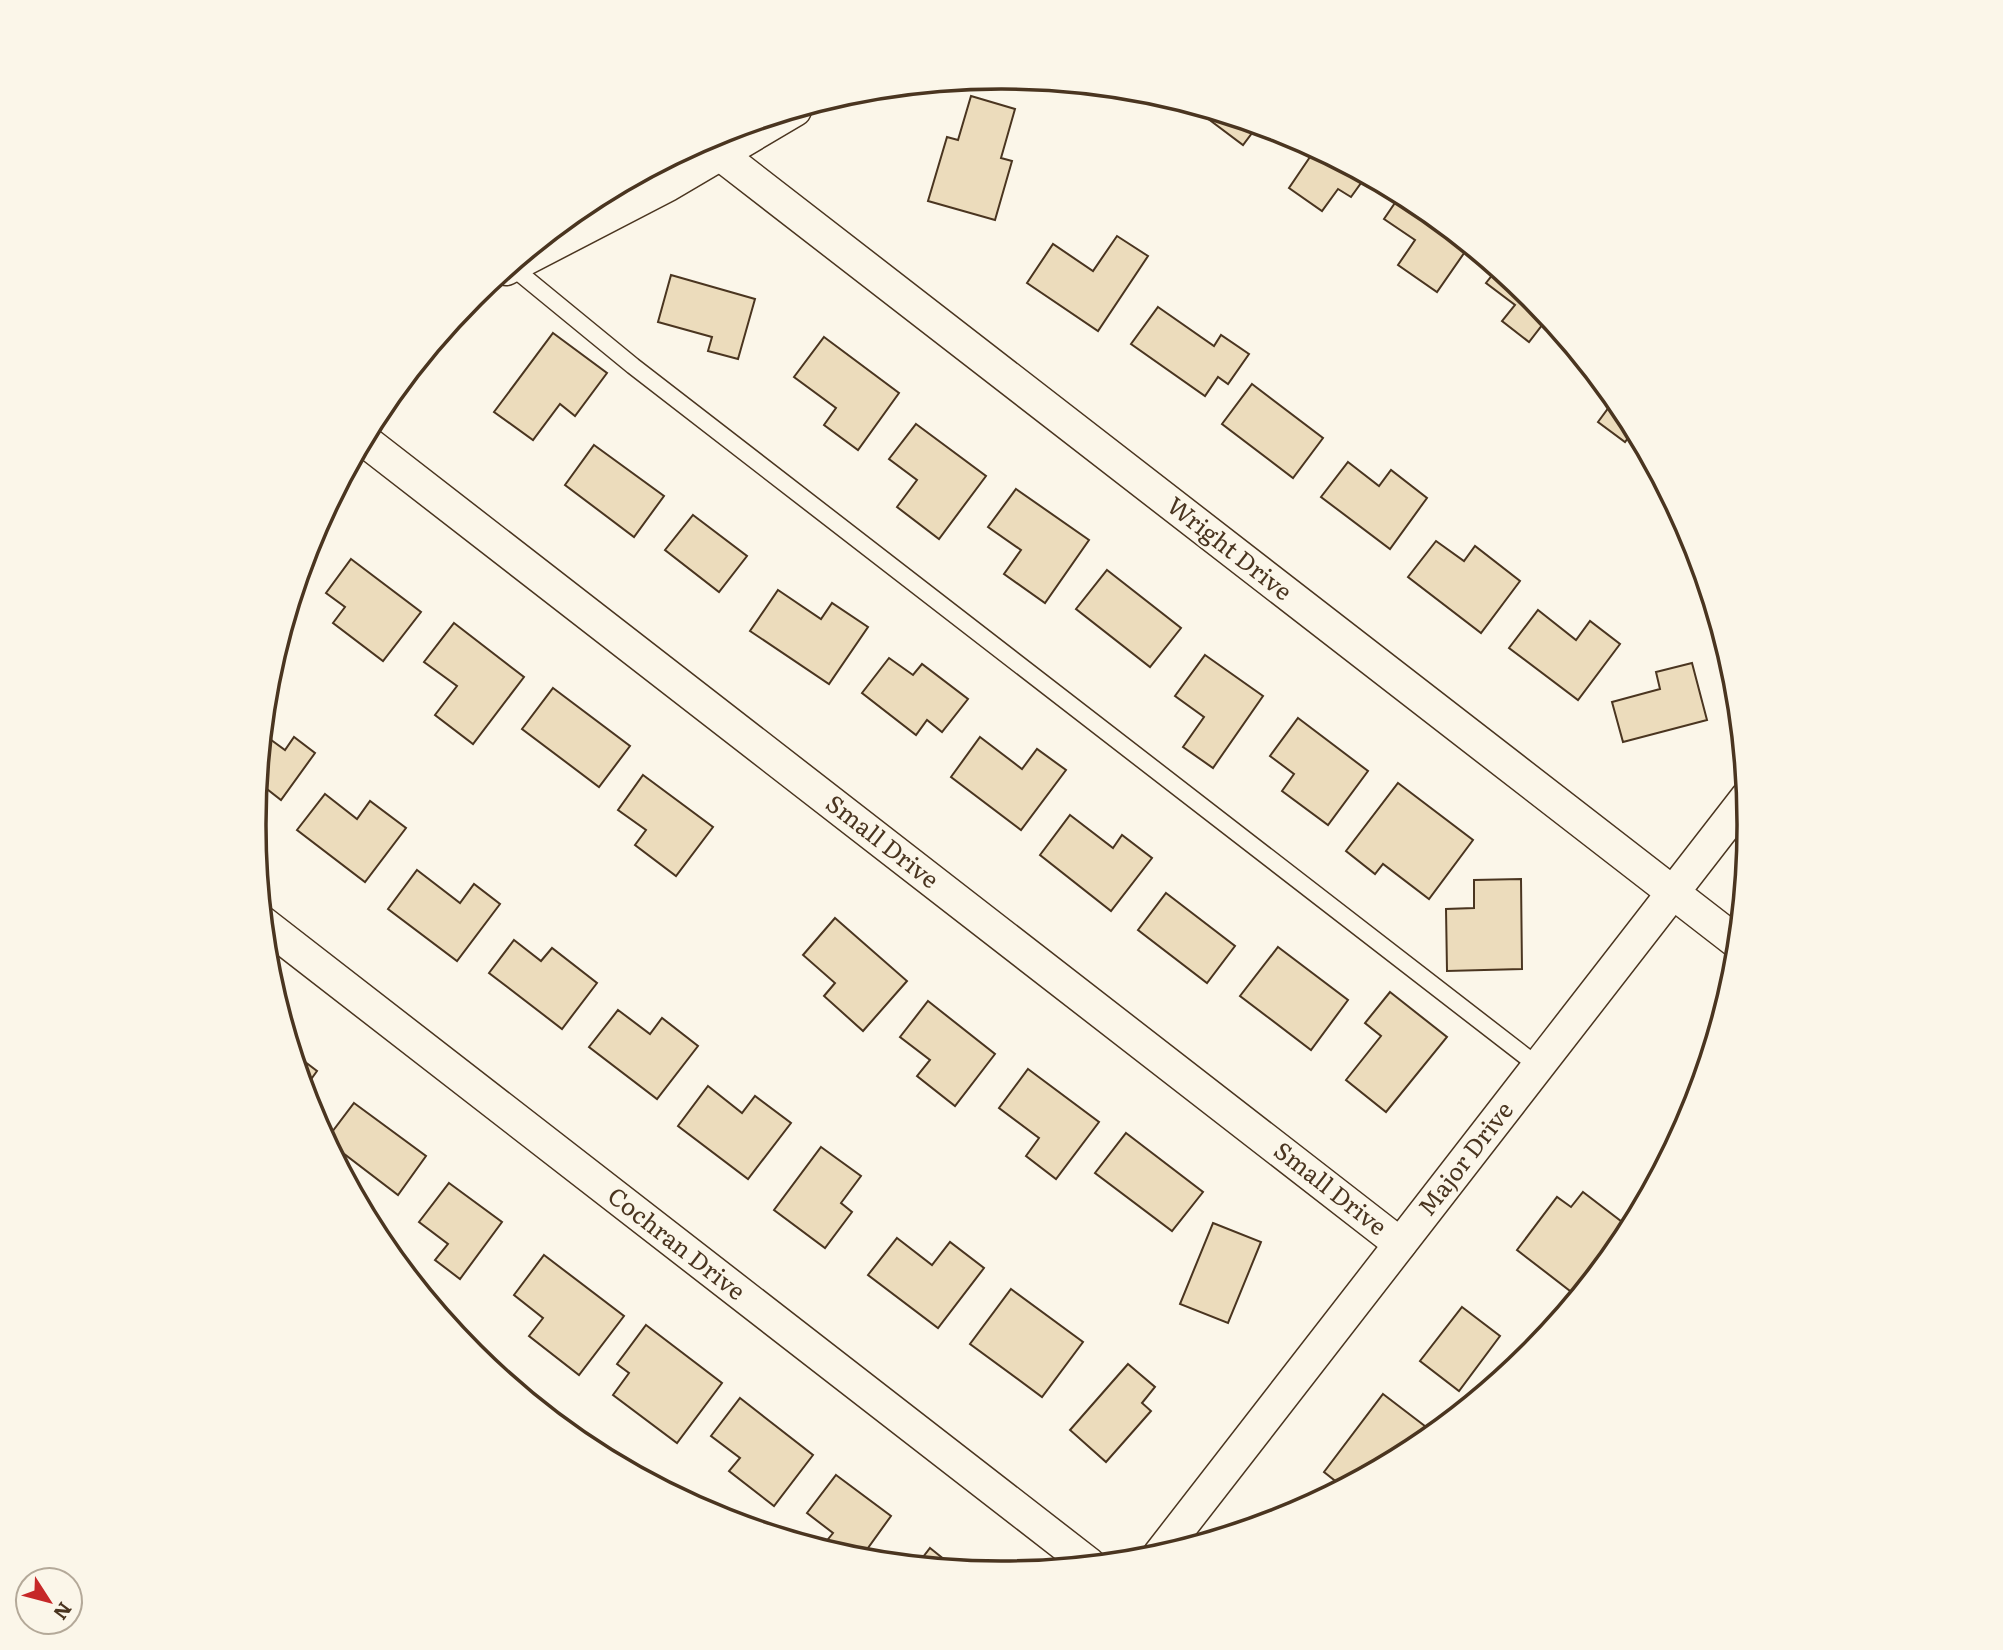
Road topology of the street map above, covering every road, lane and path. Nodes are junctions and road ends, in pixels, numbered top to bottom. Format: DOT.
graph roads {
  1 [pos="766,128"];
  2 [pos="721,155"];
  3 [pos="543,250"];
  4 [pos="515,273"];
  5 [pos="371,445"];
  6 [pos="1737,810"];
  7 [pos="1672,893"];
  8 [pos="274,931"];
  9 [pos="1729,936"];
  10 [pos="1538,1066"];
  11 [pos="1400,1244"];
  12 [pos="1170,1541"];
  13 [pos="1079,1556"];
  1 -- 2 [label="street"];
  2 -- 3 [label="street"];
  2 -- 7 [label="street, Wright Drive"];
  4 -- 10 [label="lane"];
  5 -- 11 [label="street, Small Drive"];
  6 -- 7 [label="street, Major Drive"];
  7 -- 9 [label="street, Wright Drive"];
  7 -- 10 [label="street, Major Drive"];
  8 -- 13 [label="street, Cochran Drive"];
  10 -- 11 [label="street, Major Drive"];
  11 -- 12 [label="street, Major Drive"];
}
